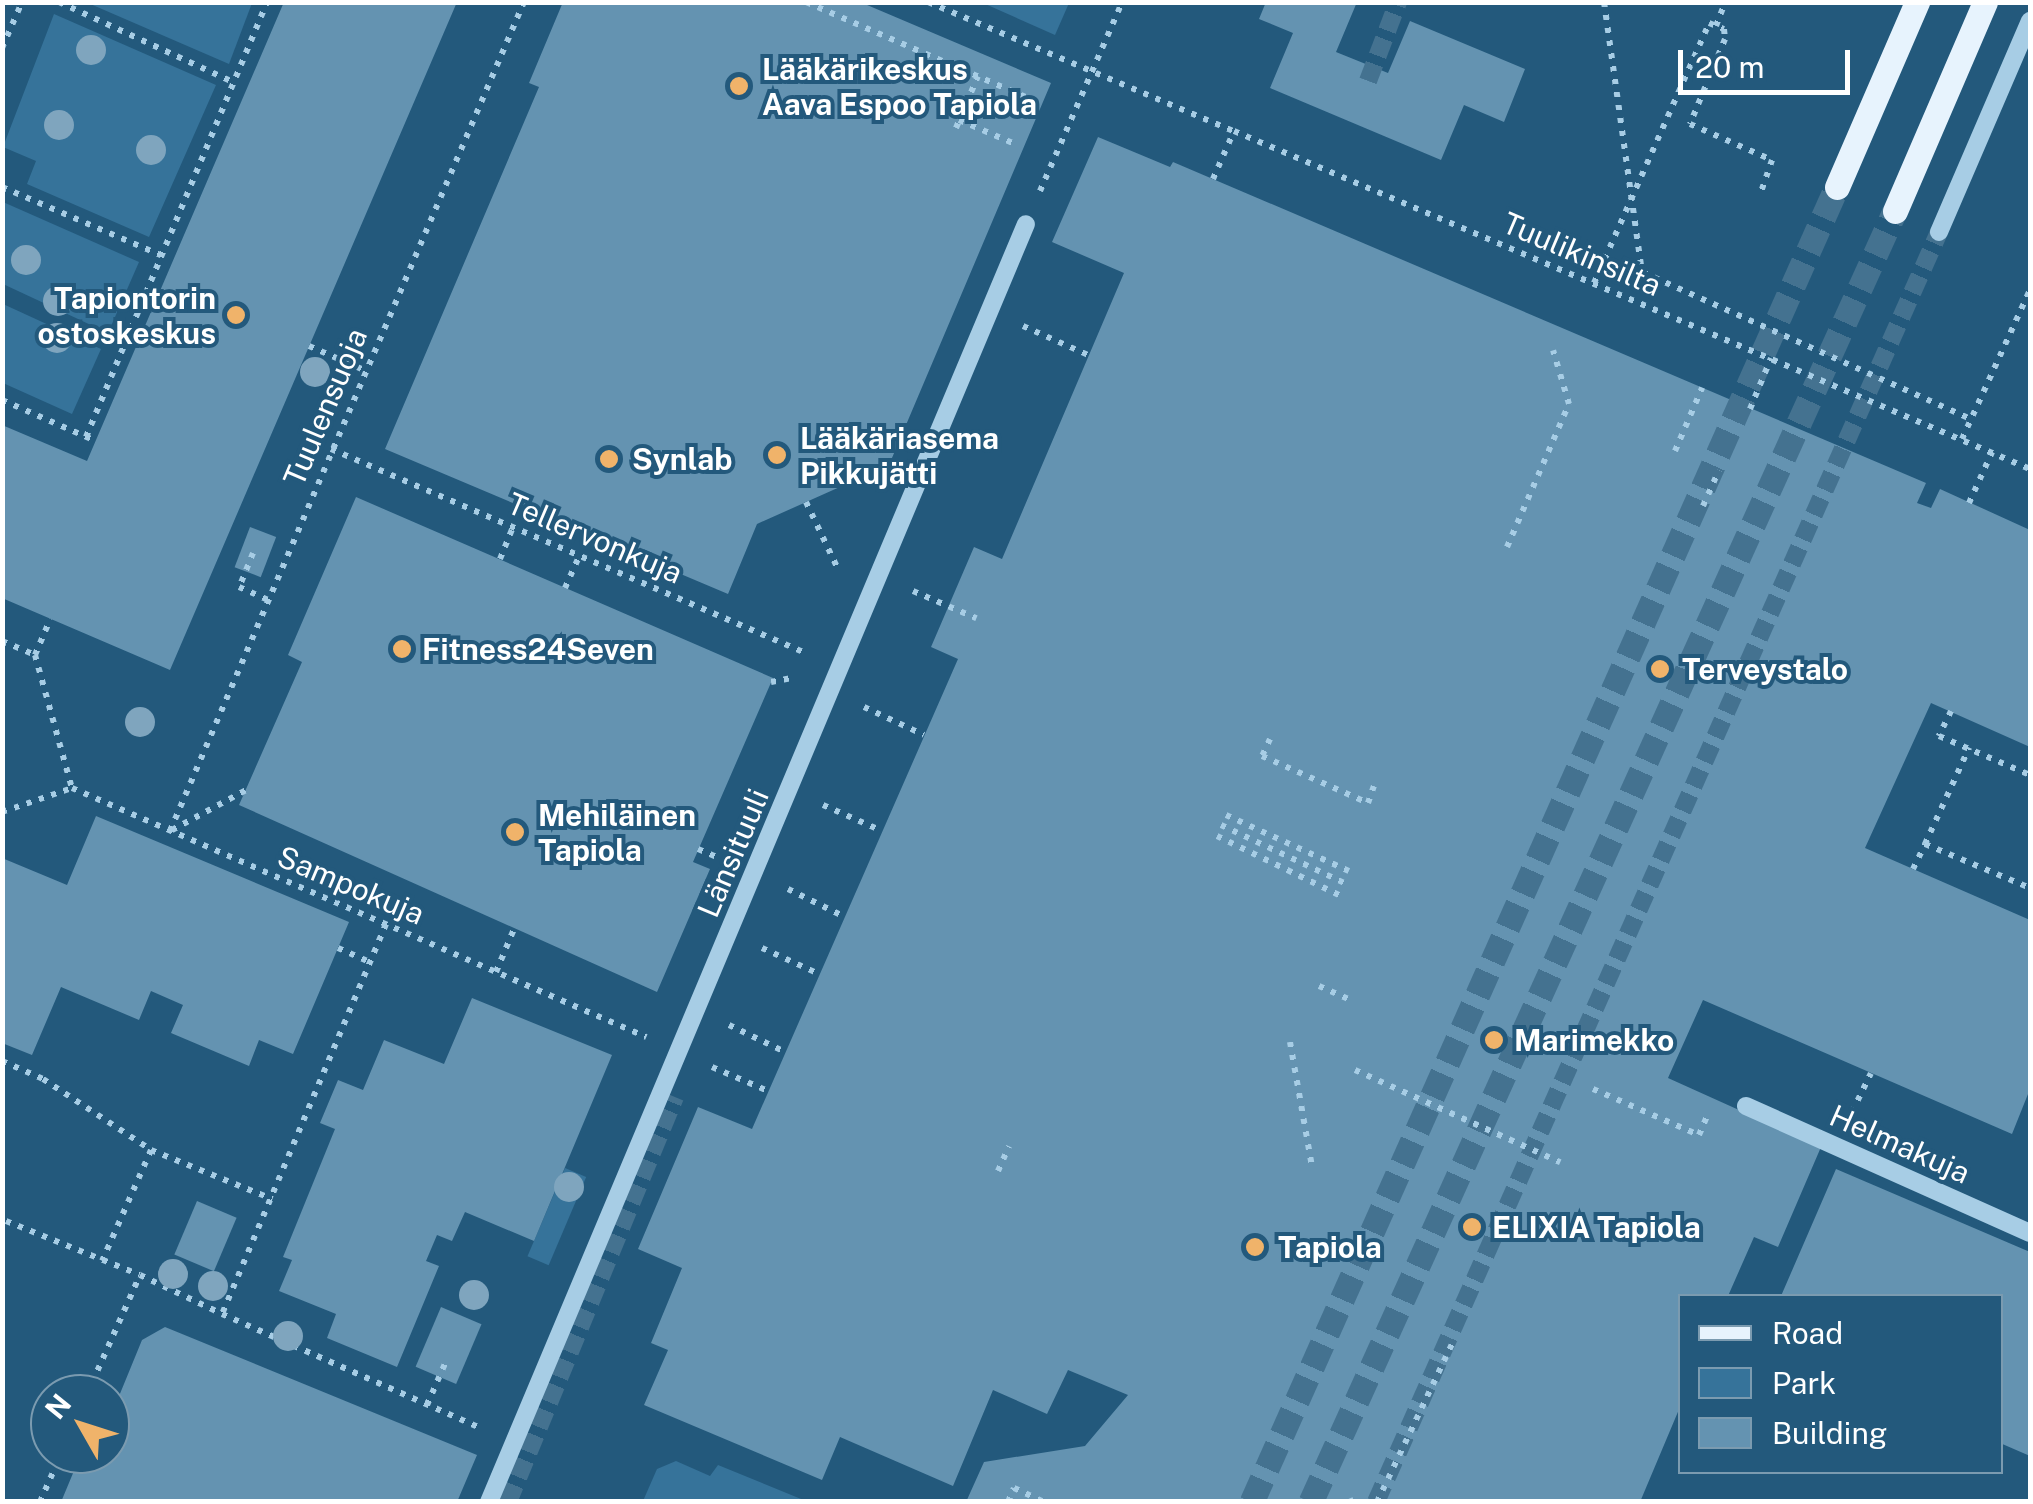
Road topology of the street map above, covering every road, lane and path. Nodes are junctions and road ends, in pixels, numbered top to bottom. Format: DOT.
graph roads {
  1 [pos="22,2"];
  2 [pos="58,2"];
  3 [pos="267,2"];
  4 [pos="524,2"];
  5 [pos="806,2"];
  6 [pos="928,2"];
  7 [pos="1122,2"];
  8 [pos="1604,2"];
  9 [pos="1725,2"];
  10 [pos="1986,2"];
  11 [pos="1915,4"];
  12 [pos="2030,21"];
  13 [pos="1716,26"];
  14 [pos="2,48"];
  15 [pos="1092,70"];
  16 [pos="978,76"];
  17 [pos="233,82"];
  18 [pos="1028,109"];
  19 [pos="1234,131"];
  20 [pos="1013,144"];
  21 [pos="1213,180"];
  22 [pos="2,186"];
  23 [pos="1837,188"];
  24 [pos="1761,192"];
  25 [pos="1628,202"];
  26 [pos="1895,211"];
  27 [pos="1026,224"];
  28 [pos="1939,232"];
  29 [pos="161,255"];
  30 [pos="152,279"];
  31 [pos="1594,283"];
  32 [pos="163,284"];
  33 [pos="2030,290"];
  34 [pos="990,312"];
  35 [pos="309,346"];
  36 [pos="1554,350"];
  37 [pos="1088,355"];
  38 [pos="1771,358"];
  39 [pos="364,370"];
  40 [pos="1702,388"];
  41 [pos="2,400"];
  42 [pos="1750,408"];
  43 [pos="1972,419"];
  44 [pos="86,436"];
  45 [pos="1962,439"];
  46 [pos="96,441"];
  47 [pos="331,449"];
  48 [pos="1674,451"];
  49 [pos="1992,452"];
  50 [pos="2030,468"];
  51 [pos="1720,470"];
  52 [pos="806,502"];
  53 [pos="1970,502"];
  54 [pos="1703,506"];
  55 [pos="513,527"];
  56 [pos="1507,547"];
  57 [pos="253,553"];
  58 [pos="579,556"];
  59 [pos="500,559"];
  60 [pos="880,577"];
  61 [pos="565,588"];
  62 [pos="268,600"];
  63 [pos="976,618"];
  64 [pos="50,619"];
  65 [pos="862,619"];
  66 [pos="2,642"];
  67 [pos="36,655"];
  68 [pos="841,668"];
  69 [pos="831,692"];
  70 [pos="1951,711"];
  71 [pos="924,735"];
  72 [pos="1270,740"];
  73 [pos="1969,748"];
  74 [pos="2030,775"];
  75 [pos="1374,786"];
  76 [pos="72,788"];
  77 [pos="246,790"];
  78 [pos="790,790"];
  79 [pos="2,812"];
  80 [pos="1226,815"];
  81 [pos="1221,826"];
  82 [pos="170,831"];
  83 [pos="882,832"];
  84 [pos="1217,836"];
  85 [pos="1925,844"];
  86 [pos="1913,869"];
  87 [pos="1349,871"];
  88 [pos="754,873"];
  89 [pos="1344,883"];
  90 [pos="2030,888"];
  91 [pos="1339,894"];
  92 [pos="845,917"];
  93 [pos="386,924"];
  94 [pos="514,930"];
  95 [pos="729,933"];
  96 [pos="338,948"];
  97 [pos="368,962"];
  98 [pos="496,972"];
  99 [pos="820,974"];
  100 [pos="1319,986"];
  101 [pos="1350,1000"];
  102 [pos="696,1010"];
  103 [pos="1290,1042"];
  104 [pos="679,1052"];
  105 [pos="786,1052"];
  106 [pos="2,1061"];
  107 [pos="1355,1070"];
  108 [pos="1593,1088"];
  109 [pos="768,1092"];
  110 [pos="1629,1104"];
  111 [pos="1746,1106"];
  112 [pos="1009,1146"];
  113 [pos="150,1150"];
  114 [pos="1560,1162"];
  115 [pos="1312,1168"];
  116 [pos="998,1172"];
  117 [pos="272,1199"];
  118 [pos="6,1221"];
  119 [pos="2030,1234"];
  120 [pos="102,1260"];
  121 [pos="140,1276"];
  122 [pos="222,1314"];
  123 [pos="1454,1340"];
  124 [pos="446,1358"];
  125 [pos="97,1374"];
  126 [pos="426,1405"];
  127 [pos="514,1442"];
  128 [pos="52,1474"];
  129 [pos="40,1502"];
  130 [pos="489,1502"];
  131 [pos="1008,1502"];
  132 [pos="1044,1502"];
  133 [pos="1377,1502"];
  1 -- 14 [label="path"];
  2 -- 17 [label="path"];
  3 -- 17 [label="path"];
  4 -- 39 [label="path, Tuulensuoja"];
  5 -- 16 [label="path"];
  6 -- 15 [label="path, Tuulikinsilta"];
  7 -- 15 [label="path"];
  8 -- 25 [label="path"];
  9 -- 13 [label="path"];
  10 -- 26 [label="main road"];
  11 -- 23 [label="main road"];
  12 -- 28 [label="street"];
  13 -- 24 [label="path"];
  13 -- 25 [label="path"];
  15 -- 19 [label="path, Tuulikinsilta"];
  15 -- 27 [label="path"];
  16 -- 18 [label="path"];
  16 -- 20 [label="path"];
  17 -- 29 [label="path"];
  19 -- 21 [label="path"];
  19 -- 31 [label="path, Tuulikinsilta"];
  22 -- 29 [label="path"];
  25 -- 31 [label="path"];
  25 -- 43 [label="path"];
  27 -- 34 [label="street, Länsituuli"];
  29 -- 30 [label="path"];
  30 -- 32 [label="path"];
  30 -- 44 [label="path"];
  31 -- 38 [label="path, Tuulikinsilta"];
  33 -- 43 [label="path"];
  34 -- 37 [label="path"];
  34 -- 60 [label="street, Länsituuli"];
  35 -- 39 [label="path"];
  36 -- 56 [label="path"];
  38 -- 42 [label="path"];
  38 -- 45 [label="path, Tuulikinsilta"];
  39 -- 47 [label="path, Tuulensuoja"];
  40 -- 48 [label="path"];
  41 -- 44 [label="path"];
  43 -- 45 [label="path"];
  44 -- 46 [label="path"];
  45 -- 49 [label="path, Tuulikinsilta"];
  47 -- 55 [label="path, Tellervonkuja"];
  47 -- 62 [label="path, Tuulensuoja"];
  49 -- 50 [label="path, Tuulikinsilta"];
  49 -- 53 [label="path"];
  51 -- 54 [label="path"];
  52 -- 65 [label="path"];
  55 -- 58 [label="path, Tellervonkuja"];
  55 -- 59 [label="path"];
  57 -- 62 [label="path"];
  58 -- 61 [label="path"];
  58 -- 68 [label="path, Tellervonkuja"];
  60 -- 63 [label="path"];
  60 -- 65 [label="street, Länsituuli"];
  62 -- 82 [label="path, Tuulensuoja"];
  64 -- 67 [label="path"];
  65 -- 68 [label="street, Länsituuli"];
  66 -- 67 [label="path"];
  67 -- 76 [label="path"];
  68 -- 69 [label="street, Länsituuli"];
  69 -- 71 [label="path"];
  69 -- 78 [label="street, Länsituuli"];
  70 -- 73 [label="path"];
  72 -- 75 [label="path"];
  73 -- 74 [label="path"];
  73 -- 85 [label="path"];
  76 -- 79 [label="path"];
  76 -- 82 [label="path, Sampokuja"];
  77 -- 82 [label="path"];
  78 -- 83 [label="path"];
  78 -- 88 [label="street, Länsituuli"];
  80 -- 87 [label="path"];
  81 -- 89 [label="path"];
  82 -- 93 [label="path, Sampokuja"];
  84 -- 91 [label="path"];
  85 -- 86 [label="path"];
  85 -- 90 [label="path"];
  88 -- 92 [label="path"];
  88 -- 95 [label="street, Länsituuli"];
  93 -- 97 [label="path"];
  93 -- 98 [label="path, Sampokuja"];
  94 -- 98 [label="path"];
  95 -- 99 [label="path"];
  95 -- 102 [label="street, Länsituuli"];
  96 -- 97 [label="path"];
  97 -- 117 [label="path"];
  98 -- 104 [label="path, Sampokuja"];
  100 -- 101 [label="path"];
  102 -- 104 [label="street, Länsituuli"];
  102 -- 105 [label="path"];
  103 -- 115 [label="path"];
  104 -- 109 [label="path, Sampokuja"];
  104 -- 127 [label="street, Länsituuli"];
  106 -- 113 [label="path"];
  107 -- 114 [label="path"];
  108 -- 110 [label="path"];
  111 -- 119 [label="street, Helmakuja"];
  112 -- 116 [label="path"];
  113 -- 117 [label="path"];
  113 -- 120 [label="path"];
  117 -- 122 [label="path"];
  118 -- 120 [label="path"];
  120 -- 121 [label="path"];
  121 -- 122 [label="path"];
  121 -- 125 [label="path"];
  122 -- 126 [label="path"];
  123 -- 133 [label="path"];
  124 -- 126 [label="path"];
  126 -- 127 [label="path"];
  127 -- 130 [label="street, Länsituuli"];
  128 -- 129 [label="path"];
  131 -- 132 [label="path"];
}
